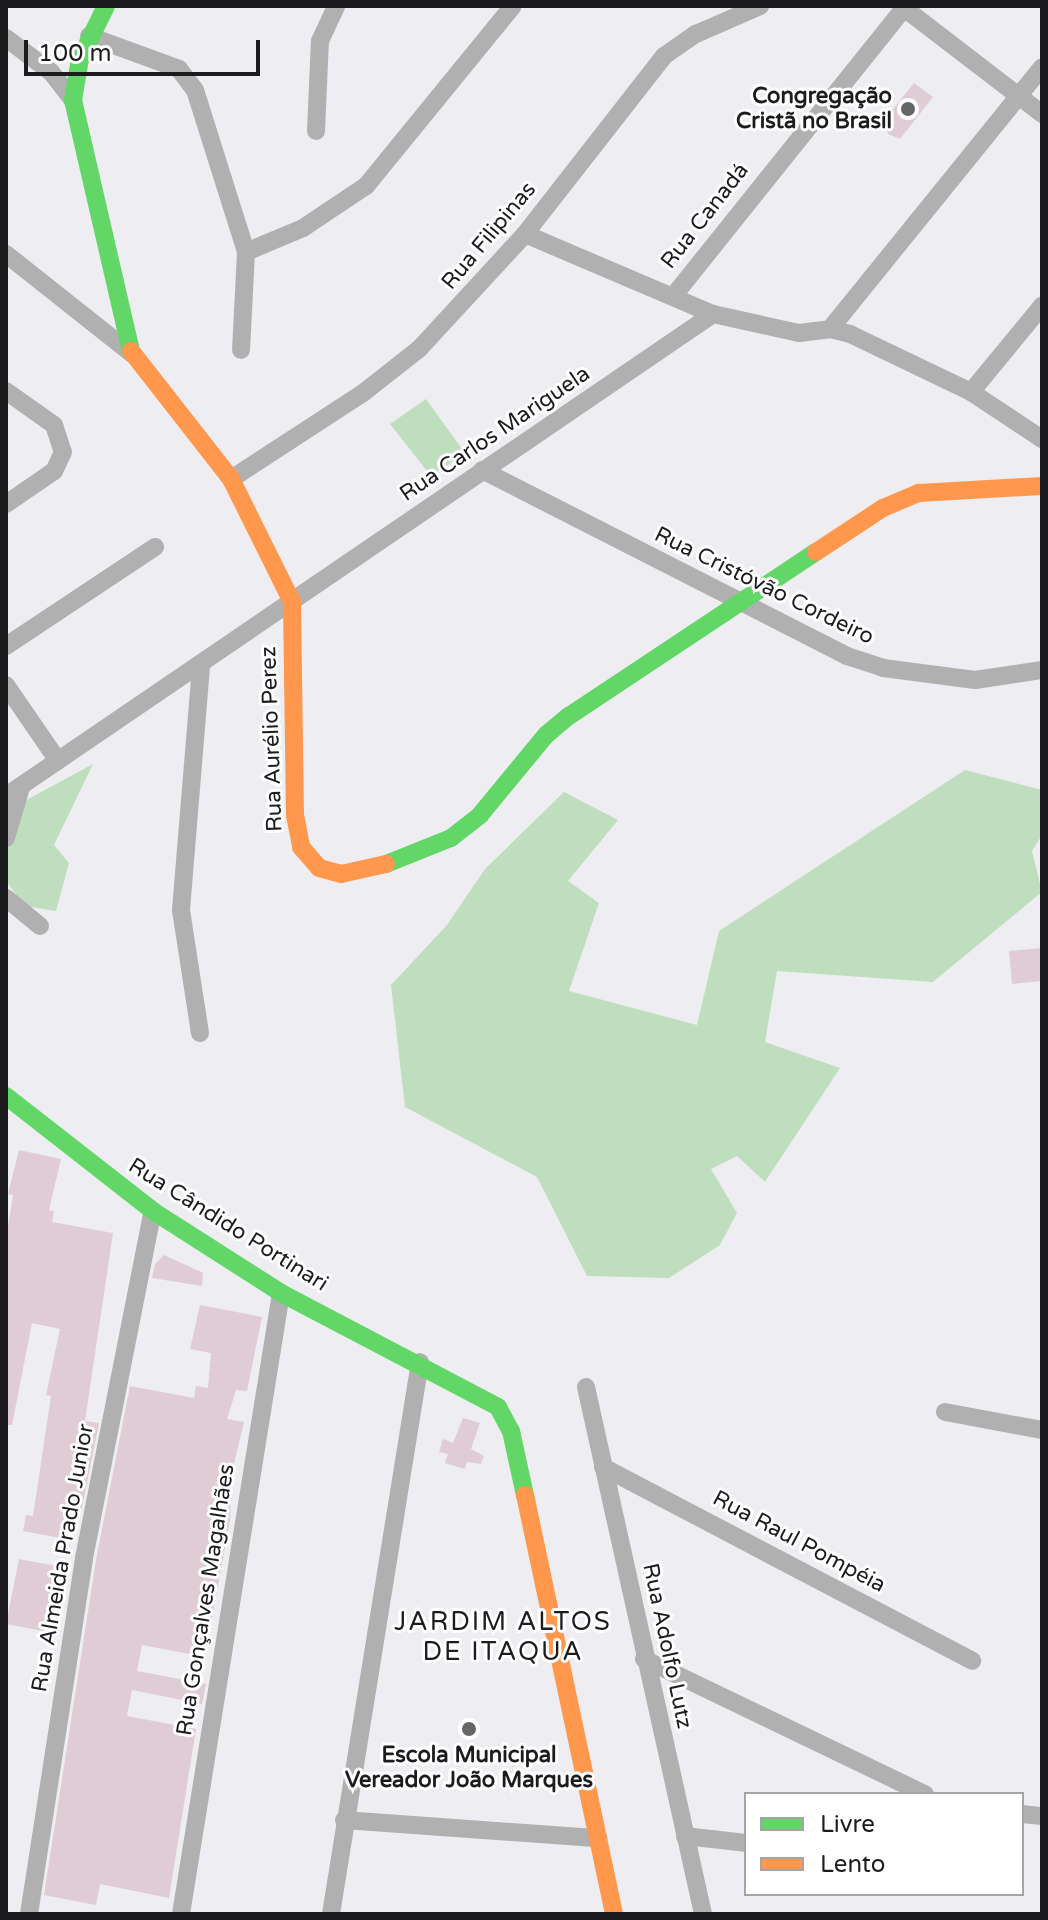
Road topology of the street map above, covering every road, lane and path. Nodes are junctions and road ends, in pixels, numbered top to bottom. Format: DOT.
graph roads {
  1 [pos="106,6"];
  2 [pos="336,6"];
  3 [pos="513,6"];
  4 [pos="760,6"];
  5 [pos="905,7"];
  6 [pos="89,36"];
  7 [pos="6,38"];
  8 [pos="1042,67"];
  9 [pos="1018,96"];
  10 [pos="73,100"];
  11 [pos="1042,114"];
  12 [pos="316,131"];
  13 [pos="525,234"];
  14 [pos="246,252"];
  15 [pos="6,254"];
  16 [pos="675,294"];
  17 [pos="1042,306"];
  18 [pos="713,314"];
  19 [pos="830,329"];
  20 [pos="241,350"];
  21 [pos="132,354"];
  22 [pos="6,391"];
  23 [pos="971,392"];
  24 [pos="1042,439"];
  25 [pos="482,470"];
  26 [pos="231,479"];
  27 [pos="1042,486"];
  28 [pos="6,504"];
  29 [pos="155,547"];
  30 [pos="292,602"];
  31 [pos="736,602"];
  32 [pos="6,646"];
  33 [pos="201,667"];
  34 [pos="1042,670"];
  35 [pos="6,685"];
  36 [pos="58,761"];
  37 [pos="14,791"];
  38 [pos="6,838"];
  39 [pos="6,898"];
  40 [pos="40,926"];
  41 [pos="200,1033"];
  42 [pos="6,1097"];
  43 [pos="153,1211"];
  44 [pos="281,1293"];
  45 [pos="420,1362"];
  46 [pos="586,1387"];
  47 [pos="945,1412"];
  48 [pos="1042,1430"];
  49 [pos="603,1467"];
  50 [pos="644,1659"];
  51 [pos="972,1661"];
  52 [pos="921,1792"];
  53 [pos="344,1820"];
  54 [pos="685,1836"];
  55 [pos="598,1838"];
  56 [pos="744,1843"];
  57 [pos="29,1914"];
  58 [pos="181,1914"];
  59 [pos="331,1914"];
  60 [pos="614,1914"];
  61 [pos="703,1914"];
  1 -- 6 [label="street, Rua Aurélio Perez"];
  2 -- 12 [label="street"];
  3 -- 14 [label="street"];
  4 -- 13 [label="street, Rua Filipinas"];
  5 -- 9 [label="street"];
  5 -- 16 [label="street, Rua Canadá"];
  6 -- 10 [label="street, Rua Aurélio Perez"];
  6 -- 14 [label="street"];
  7 -- 10 [label="street"];
  8 -- 9 [label="street"];
  9 -- 11 [label="street"];
  9 -- 19 [label="street"];
  10 -- 21 [label="street, Rua Aurélio Perez"];
  13 -- 16 [label="street, Rua Canadá"];
  13 -- 26 [label="street, Rua Filipinas"];
  14 -- 20 [label="street"];
  15 -- 21 [label="street"];
  16 -- 18 [label="street"];
  17 -- 23 [label="street"];
  18 -- 19 [label="street"];
  18 -- 25 [label="street, Rua Carlos Mariguela"];
  19 -- 23 [label="street"];
  21 -- 26 [label="street, Rua Aurélio Perez"];
  22 -- 28 [label="street"];
  23 -- 24 [label="street"];
  25 -- 30 [label="street, Rua Carlos Mariguela"];
  25 -- 31 [label="street, Rua Cristóvão Cordeiro"];
  26 -- 30 [label="street, Rua Aurélio Perez"];
  27 -- 31 [label="street, Rua Aurélio Perez"];
  29 -- 32 [label="street"];
  30 -- 31 [label="street, Rua Aurélio Perez"];
  30 -- 33 [label="street, Rua Carlos Mariguela"];
  31 -- 34 [label="street, Rua Cristóvão Cordeiro"];
  33 -- 36 [label="street, Rua Carlos Mariguela"];
  33 -- 41 [label="street"];
  35 -- 36 [label="street"];
  36 -- 37 [label="street, Rua Carlos Mariguela"];
  37 -- 38 [label="street"];
  39 -- 40 [label="street"];
  42 -- 43 [label="street, Rua Cândido Portinari"];
  43 -- 44 [label="street, Rua Cândido Portinari"];
  43 -- 57 [label="street, Rua Almeida Prado Junior"];
  44 -- 45 [label="street, Rua Cândido Portinari"];
  44 -- 58 [label="street, Rua Gonçalves Magalhães"];
  45 -- 53 [label="street"];
  45 -- 55 [label="street, Rua Cândido Portinari"];
  46 -- 49 [label="street, Rua Adolfo Lutz"];
  47 -- 48 [label="street"];
  49 -- 50 [label="street, Rua Adolfo Lutz"];
  49 -- 51 [label="street, Rua Raul Pompéia"];
  50 -- 52 [label="street"];
  50 -- 54 [label="street, Rua Adolfo Lutz"];
  53 -- 55 [label="street"];
  53 -- 59 [label="street"];
  54 -- 56 [label="street"];
  54 -- 61 [label="street, Rua Adolfo Lutz"];
  55 -- 60 [label="street"];
}
